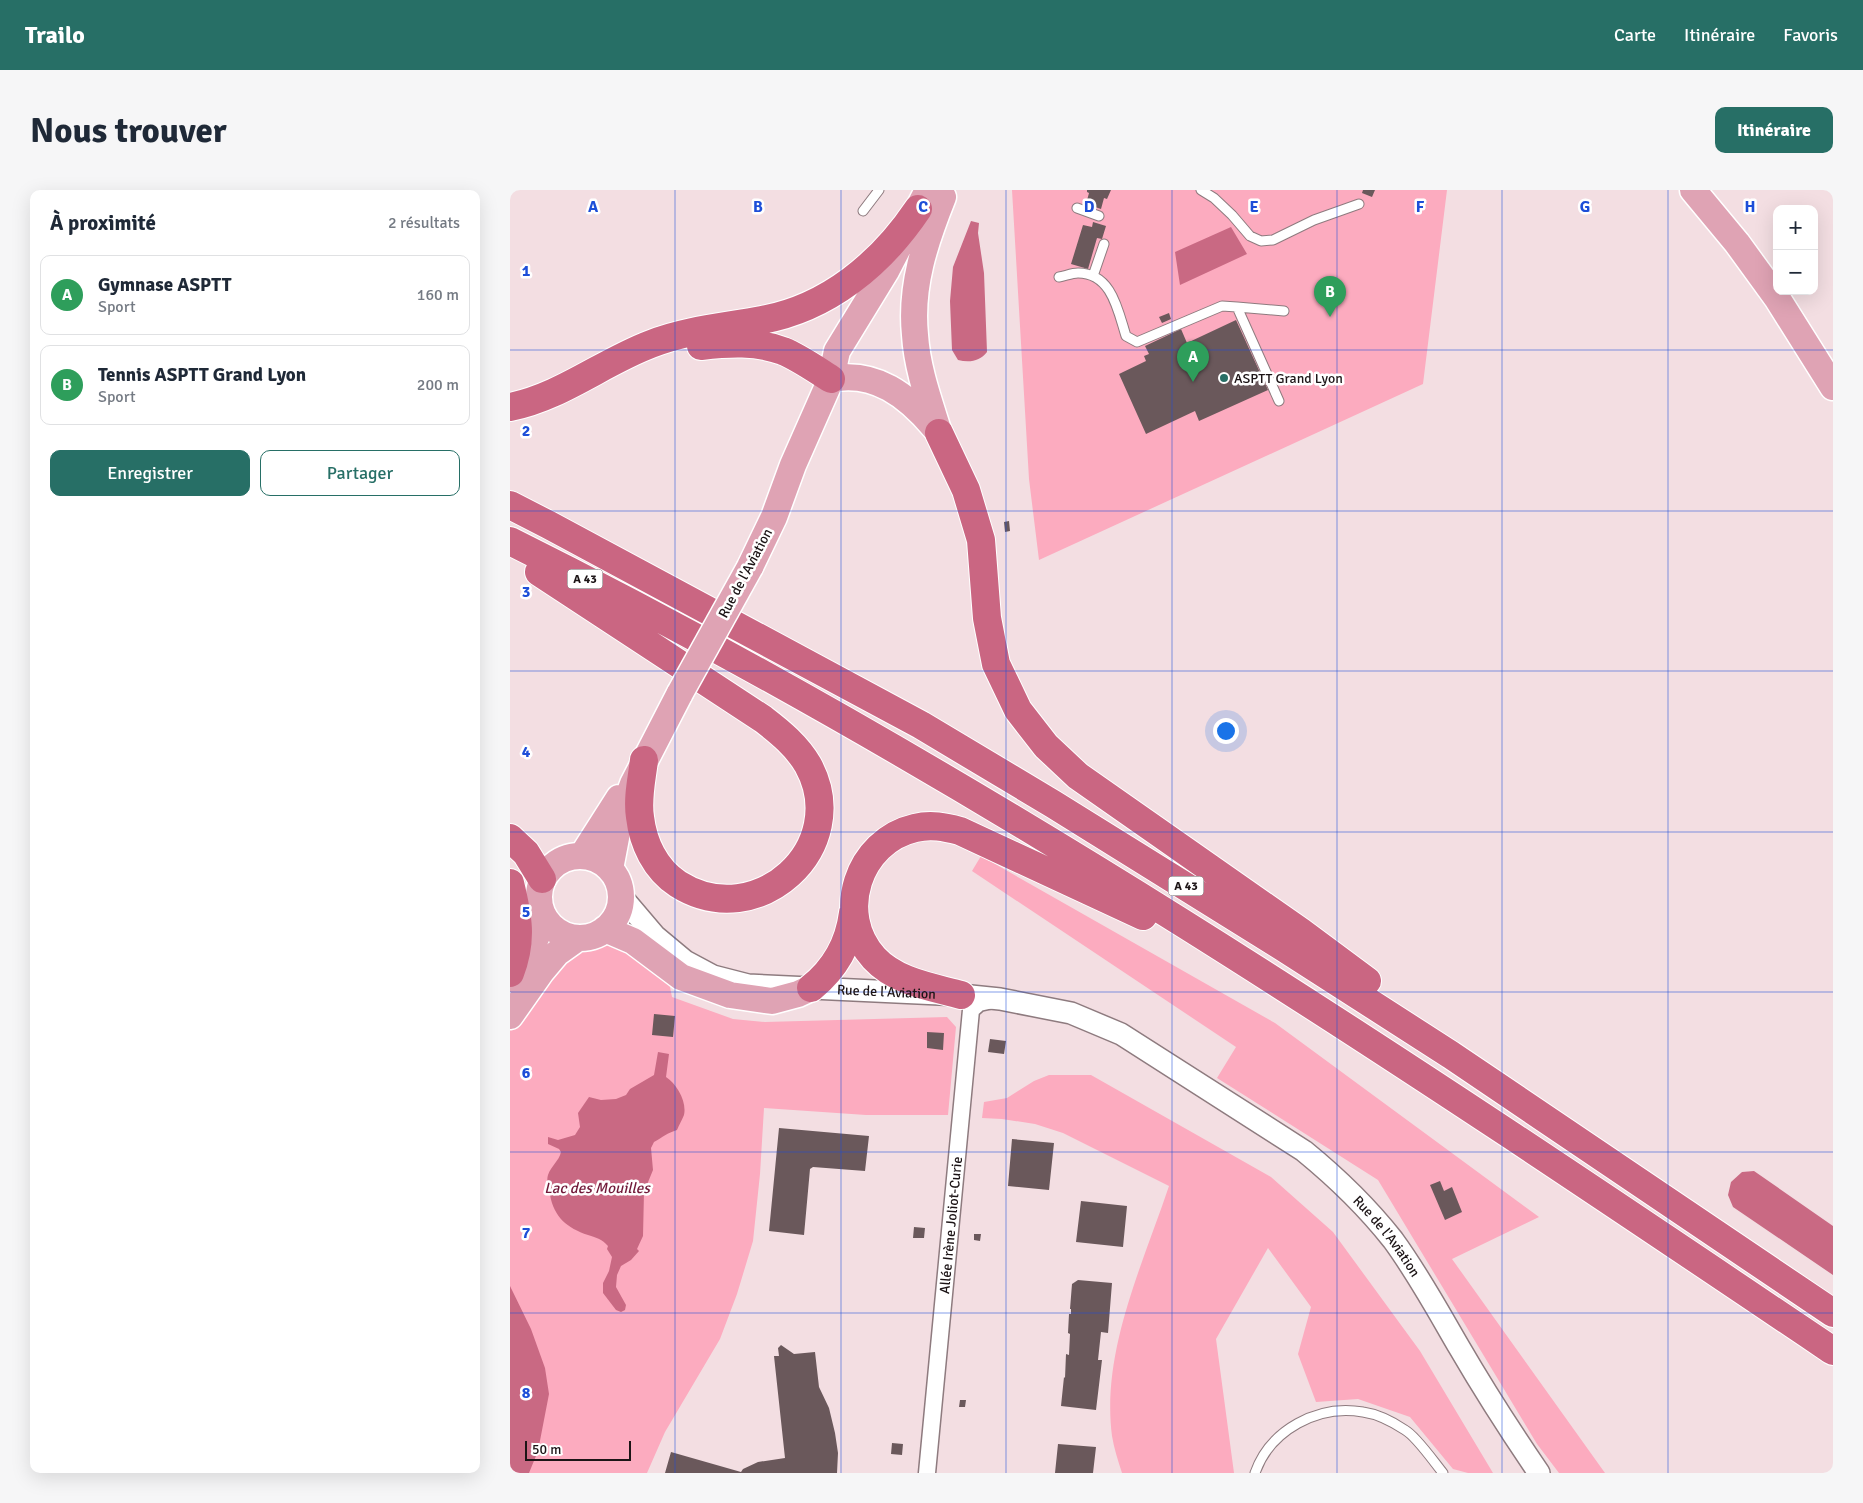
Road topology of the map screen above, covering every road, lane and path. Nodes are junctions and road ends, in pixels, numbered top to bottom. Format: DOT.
graph roads {
  1 [pos="879,190"];
  2 [pos="1201,190"];
  3 [pos="1693,190"];
  4 [pos="934,196"];
  5 [pos="1359,204"];
  6 [pos="1077,208"];
  7 [pos="863,211"];
  8 [pos="1099,216"];
  9 [pos="1104,244"];
  10 [pos="1093,276"];
  11 [pos="1059,277"];
  12 [pos="1237,307"];
  13 [pos="1284,311"];
  14 [pos="602,367"];
  15 [pos="831,379"];
  16 [pos="1833,386"];
  17 [pos="1279,401"];
  18 [pos="510,407"];
  19 [pos="939,433"];
  20 [pos="510,506"];
  21 [pos="510,541"];
  22 [pos="510,554"];
  23 [pos="644,760"];
  24 [pos="510,838"];
  25 [pos="582,856"];
  26 [pos="610,869"];
  27 [pos="542,879"];
  28 [pos="510,883"];
  29 [pos="621,896"];
  30 [pos="853,913"];
  31 [pos="543,916"];
  32 [pos="605,930"];
  33 [pos="578,938"];
  34 [pos="510,973"];
  35 [pos="1269,976"];
  36 [pos="510,980"];
  37 [pos="811,988"];
  38 [pos="772,1001"];
  39 [pos="966,1003"];
  40 [pos="510,1016"];
  41 [pos="1451,1055"];
  42 [pos="1168,1064"];
  43 [pos="1833,1313"];
  44 [pos="1833,1351"];
  45 [pos="927,1473"];
  46 [pos="1255,1473"];
  47 [pos="1443,1473"];
  48 [pos="1539,1473"];
  1 -- 7 [label="lane"];
  2 -- 5 [label="lane"];
  3 -- 16 [label="main road"];
  4 -- 14 [label="highway"];
  4 -- 15 [label="main road, Rue de l'Aviation"];
  4 -- 19 [label="main road"];
  6 -- 8 [label="lane"];
  9 -- 10 [label="lane"];
  10 -- 11 [label="lane"];
  10 -- 12 [label="lane"];
  12 -- 13 [label="lane"];
  12 -- 17 [label="lane"];
  14 -- 15 [label="highway"];
  14 -- 18 [label="highway"];
  15 -- 19 [label="main road"];
  15 -- 23 [label="main road, Rue de l'Aviation, bridge"];
  19 -- 41 [label="highway"];
  20 -- 41 [label="highway, A 43"];
  21 -- 35 [label="highway, A 43"];
  22 -- 23 [label="highway"];
  23 -- 25 [label="main road, Rue de l'Aviation"];
  23 -- 26 [label="main road, Rue de l'Aviation"];
  24 -- 27 [label="highway"];
  25 -- 26 [label="main road"];
  25 -- 27 [label="main road"];
  26 -- 29 [label="main road"];
  27 -- 31 [label="main road"];
  28 -- 34 [label="highway"];
  29 -- 32 [label="main road"];
  29 -- 37 [label="street, Rue de l'Aviation"];
  30 -- 35 [label="highway"];
  30 -- 37 [label="highway"];
  30 -- 39 [label="highway"];
  31 -- 33 [label="main road"];
  31 -- 36 [label="main road"];
  32 -- 33 [label="main road"];
  32 -- 38 [label="main road, Rue de l'Aviation"];
  33 -- 40 [label="main road"];
  35 -- 44 [label="highway, A 43"];
  37 -- 38 [label="main road"];
  37 -- 39 [label="street, Rue de l'Aviation"];
  38 -- 39 [label="street, Rue de l'Aviation"];
  39 -- 42 [label="street, Rue de l'Aviation"];
  39 -- 42 [label="street, Rue de l'Aviation"];
  39 -- 45 [label="street, Allée Irène Joliot-Curie"];
  41 -- 43 [label="highway, A 43"];
  42 -- 48 [label="street, Rue de l'Aviation"];
  46 -- 47 [label="lane"];
}
